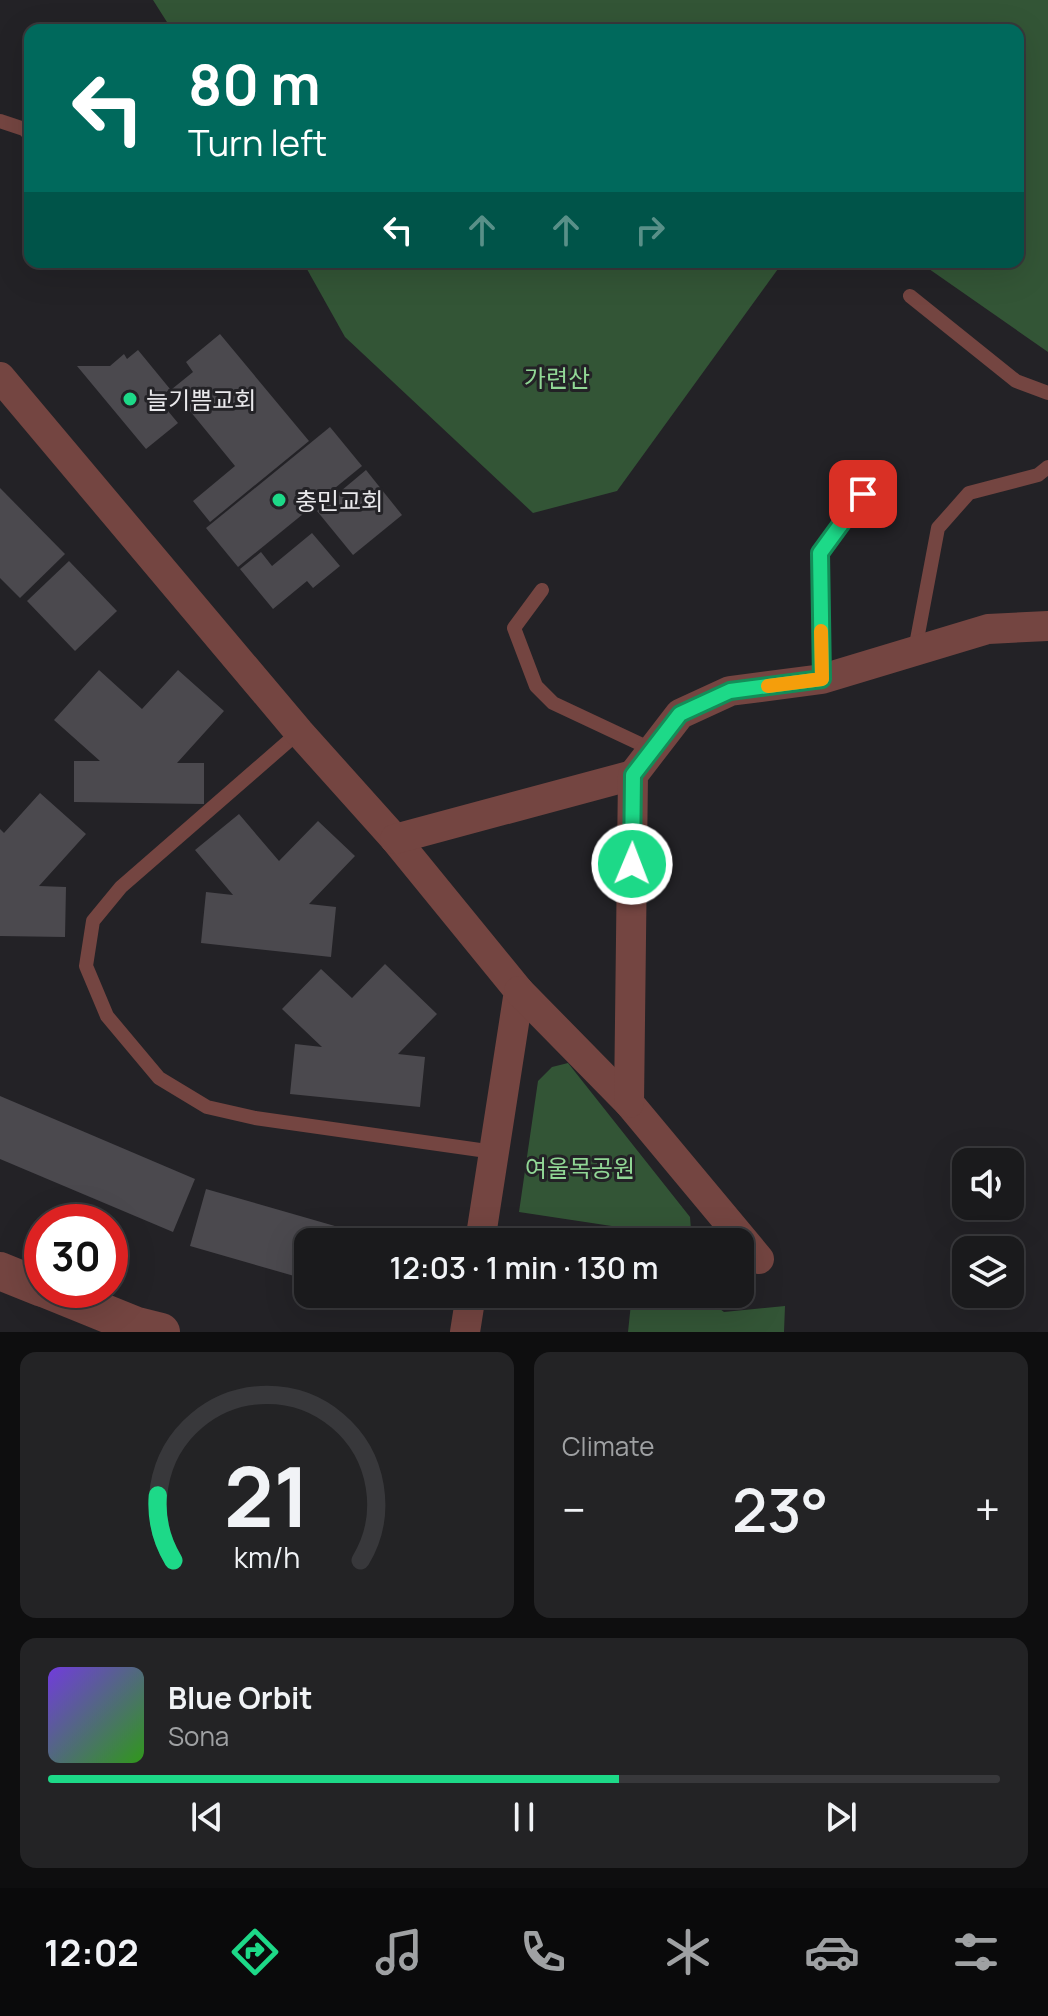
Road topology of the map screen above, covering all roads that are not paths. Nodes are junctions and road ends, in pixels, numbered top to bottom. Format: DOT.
graph roads {
  1 [pos="0,121"];
  2 [pos="24,129"];
  3 [pos="910,296"];
  4 [pos="0,377"];
  5 [pos="1048,393"];
  6 [pos="1048,467"];
  7 [pos="863,494"];
  8 [pos="542,590"];
  9 [pos="1048,626"];
  10 [pos="915,650"];
  11 [pos="822,679"];
  12 [pos="299,732"];
  13 [pos="651,749"];
  14 [pos="633,775"];
  15 [pos="395,839"];
  16 [pos="519,991"];
  17 [pos="629,1103"];
  18 [pos="494,1152"];
  19 [pos="482,1228"];
  20 [pos="759,1259"];
  21 [pos="0,1271"];
  22 [pos="24,1281"];
  23 [pos="92,1308"];
  24 [pos="469,1308"];
  25 [pos="161,1332"];
  26 [pos="465,1332"];
  1 -- 2 [label="lane"];
  3 -- 5 [label="lane"];
  4 -- 12 [label="street"];
  6 -- 10 [label="lane"];
  7 -- 11 [label="lane"];
  8 -- 13 [label="lane"];
  9 -- 10 [label="street"];
  10 -- 11 [label="street"];
  11 -- 13 [label="street"];
  12 -- 15 [label="street"];
  12 -- 18 [label="lane"];
  13 -- 14 [label="street"];
  14 -- 15 [label="street"];
  14 -- 17 [label="street"];
  15 -- 16 [label="street"];
  16 -- 17 [label="street"];
  16 -- 18 [label="street"];
  17 -- 20 [label="street"];
  18 -- 19 [label="street"];
  21 -- 22 [label="street"];
  23 -- 25 [label="street"];
  24 -- 26 [label="street"];
}
